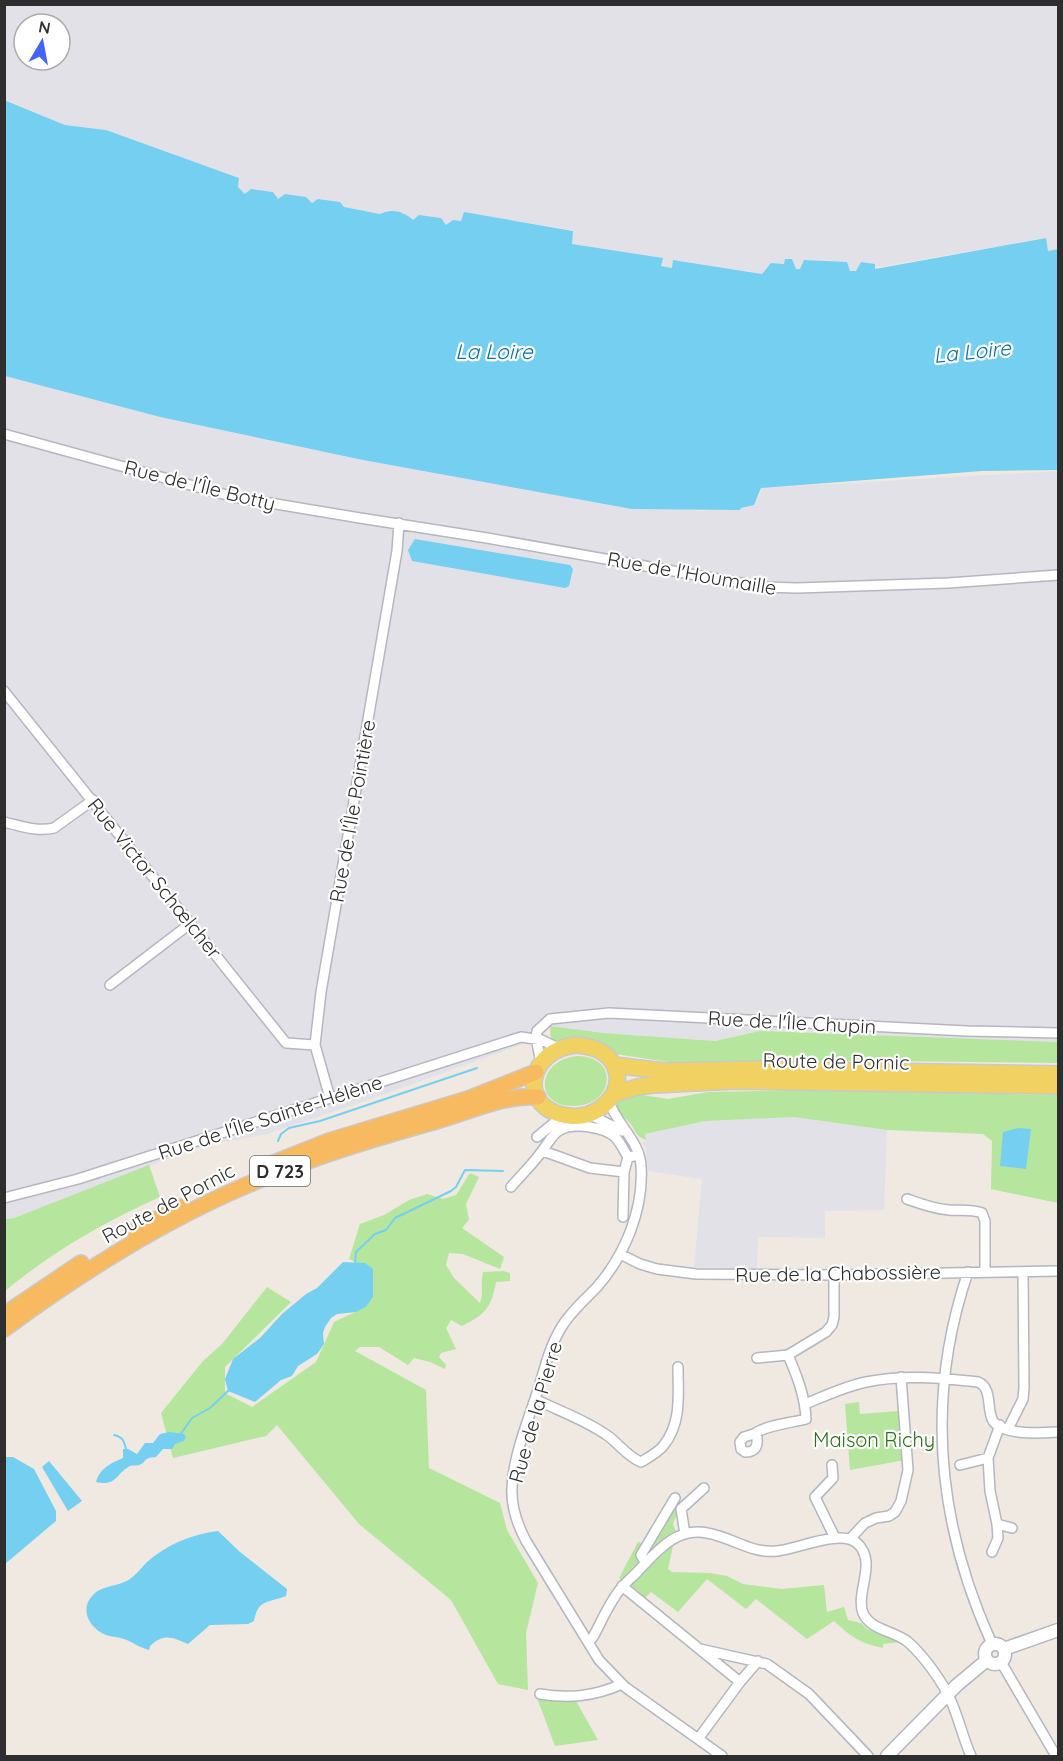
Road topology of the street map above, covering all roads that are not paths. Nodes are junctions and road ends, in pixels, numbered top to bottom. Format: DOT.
graph roads {
  1 [pos="4,434"];
  2 [pos="399,523"];
  3 [pos="1059,574"];
  4 [pos="4,691"];
  5 [pos="93,800"];
  6 [pos="4,822"];
  7 [pos="191,923"];
  8 [pos="110,985"];
  9 [pos="1059,1033"];
  10 [pos="536,1038"];
  11 [pos="315,1045"];
  12 [pos="560,1048"];
  13 [pos="614,1065"];
  14 [pos="538,1068"];
  15 [pos="1059,1074"];
  16 [pos="1059,1086"];
  17 [pos="617,1095"];
  18 [pos="330,1098"];
  19 [pos="542,1103"];
  20 [pos="589,1114"];
  21 [pos="568,1116"];
  22 [pos="628,1136"];
  23 [pos="543,1151"];
  24 [pos="639,1154"];
  25 [pos="628,1157"];
  26 [pos="624,1172"];
  27 [pos="511,1187"];
  28 [pos="4,1198"];
  29 [pos="907,1199"];
  30 [pos="623,1217"];
  31 [pos="620,1254"];
  32 [pos="1059,1271"];
  33 [pos="968,1272"];
  34 [pos="985,1272"];
  35 [pos="1023,1272"];
  36 [pos="834,1275"];
  37 [pos="4,1315"];
  38 [pos="4,1329"];
  39 [pos="788,1355"];
  40 [pos="757,1359"];
  41 [pos="678,1367"];
  42 [pos="901,1377"];
  43 [pos="944,1378"];
  44 [pos="535,1399"];
  45 [pos="805,1404"];
  46 [pos="1004,1427"];
  47 [pos="1059,1432"];
  48 [pos="754,1434"];
  49 [pos="988,1458"];
  50 [pos="832,1465"];
  51 [pos="960,1465"];
  52 [pos="704,1488"];
  53 [pos="675,1498"];
  54 [pos="997,1524"];
  55 [pos="1012,1528"];
  56 [pos="685,1534"];
  57 [pos="835,1538"];
  58 [pos="850,1539"];
  59 [pos="992,1552"];
  60 [pos="646,1563"];
  61 [pos="622,1586"];
  62 [pos="1059,1630"];
  63 [pos="588,1642"];
  64 [pos="992,1644"];
  65 [pos="700,1649"];
  66 [pos="1004,1649"];
  67 [pos="987,1660"];
  68 [pos="758,1662"];
  69 [pos="1001,1662"];
  70 [pos="740,1682"];
  71 [pos="622,1684"];
  72 [pos="540,1694"];
  73 [pos="948,1695"];
  74 [pos="698,1738"];
  75 [pos="722,1756"];
  76 [pos="868,1756"];
  77 [pos="887,1756"];
  78 [pos="971,1756"];
  79 [pos="1056,1756"];
  1 -- 2 [label="street, Rue de l'Île Botty"];
  2 -- 3 [label="street, Rue de l'Houmaille"];
  2 -- 11 [label="street, Rue de l'Île Pointière"];
  4 -- 5 [label="street, Rue Victor Schœlcher"];
  5 -- 6 [label="street"];
  5 -- 7 [label="street, Rue Victor Schœlcher"];
  7 -- 8 [label="street"];
  7 -- 11 [label="street, Rue Victor Schœlcher"];
  9 -- 10 [label="street, Rue de l'Île Chupin"];
  10 -- 12 [label="street"];
  10 -- 14 [label="street"];
  10 -- 18 [label="street, Rue de l'Île Sainte-Hélène"];
  11 -- 18 [label="street, Rue de l'Île Pointière"];
  12 -- 13 [label="main road"];
  12 -- 14 [label="main road"];
  13 -- 15 [label="main road, Route de Pornic"];
  13 -- 17 [label="main road"];
  14 -- 19 [label="main road"];
  14 -- 37 [label="highway, Route de Pornic / D 723"];
  16 -- 17 [label="main road, Route de Pornic"];
  17 -- 20 [label="main road"];
  17 -- 22 [label="street, Rue de la Pierre"];
  18 -- 28 [label="street, Rue de l'Île Sainte-Hélène"];
  19 -- 21 [label="main road"];
  19 -- 21 [label="street"];
  19 -- 38 [label="highway, Route de Pornic / D 723"];
  20 -- 21 [label="main road"];
  20 -- 22 [label="street, Rue de la Pierre"];
  22 -- 24 [label="street, Rue de la Pierre"];
  23 -- 25 [label="street"];
  23 -- 26 [label="street"];
  23 -- 27 [label="street"];
  24 -- 25 [label="street"];
  24 -- 31 [label="street, Rue de la Pierre"];
  25 -- 26 [label="street"];
  26 -- 30 [label="street"];
  29 -- 34 [label="street"];
  31 -- 36 [label="street, Rue de la Chabossière"];
  31 -- 44 [label="street, Rue de la Pierre"];
  32 -- 35 [label="street, Rue de la Chabossière"];
  33 -- 34 [label="street, Rue de la Chabossière"];
  33 -- 36 [label="street, Rue de la Chabossière"];
  33 -- 43 [label="street"];
  34 -- 35 [label="street, Rue de la Chabossière"];
  35 -- 46 [label="street"];
  36 -- 39 [label="street"];
  39 -- 40 [label="street"];
  39 -- 45 [label="street"];
  41 -- 44 [label="street"];
  42 -- 43 [label="street"];
  42 -- 45 [label="street"];
  42 -- 58 [label="street"];
  43 -- 46 [label="street"];
  43 -- 64 [label="street"];
  44 -- 63 [label="street, Rue de la Pierre"];
  45 -- 48 [label="street"];
  46 -- 47 [label="street"];
  46 -- 49 [label="street"];
  49 -- 51 [label="street"];
  49 -- 54 [label="street"];
  50 -- 57 [label="street"];
  52 -- 56 [label="street"];
  53 -- 60 [label="street"];
  54 -- 55 [label="street"];
  54 -- 59 [label="street"];
  56 -- 57 [label="street"];
  56 -- 60 [label="street"];
  57 -- 58 [label="street"];
  58 -- 73 [label="street"];
  60 -- 61 [label="street"];
  61 -- 63 [label="street"];
  61 -- 65 [label="street"];
  62 -- 66 [label="street"];
  63 -- 71 [label="street, Rue de la Pierre"];
  64 -- 66 [label="street"];
  64 -- 67 [label="street"];
  65 -- 68 [label="street"];
  65 -- 70 [label="street"];
  66 -- 69 [label="street"];
  67 -- 69 [label="street"];
  67 -- 73 [label="street"];
  68 -- 70 [label="street"];
  68 -- 76 [label="street"];
  69 -- 79 [label="street"];
  70 -- 74 [label="street"];
  71 -- 72 [label="street"];
  71 -- 74 [label="street, Rue de la Pierre"];
  73 -- 77 [label="street"];
  73 -- 78 [label="street"];
  74 -- 75 [label="street, Rue de la Pierre"];
}
